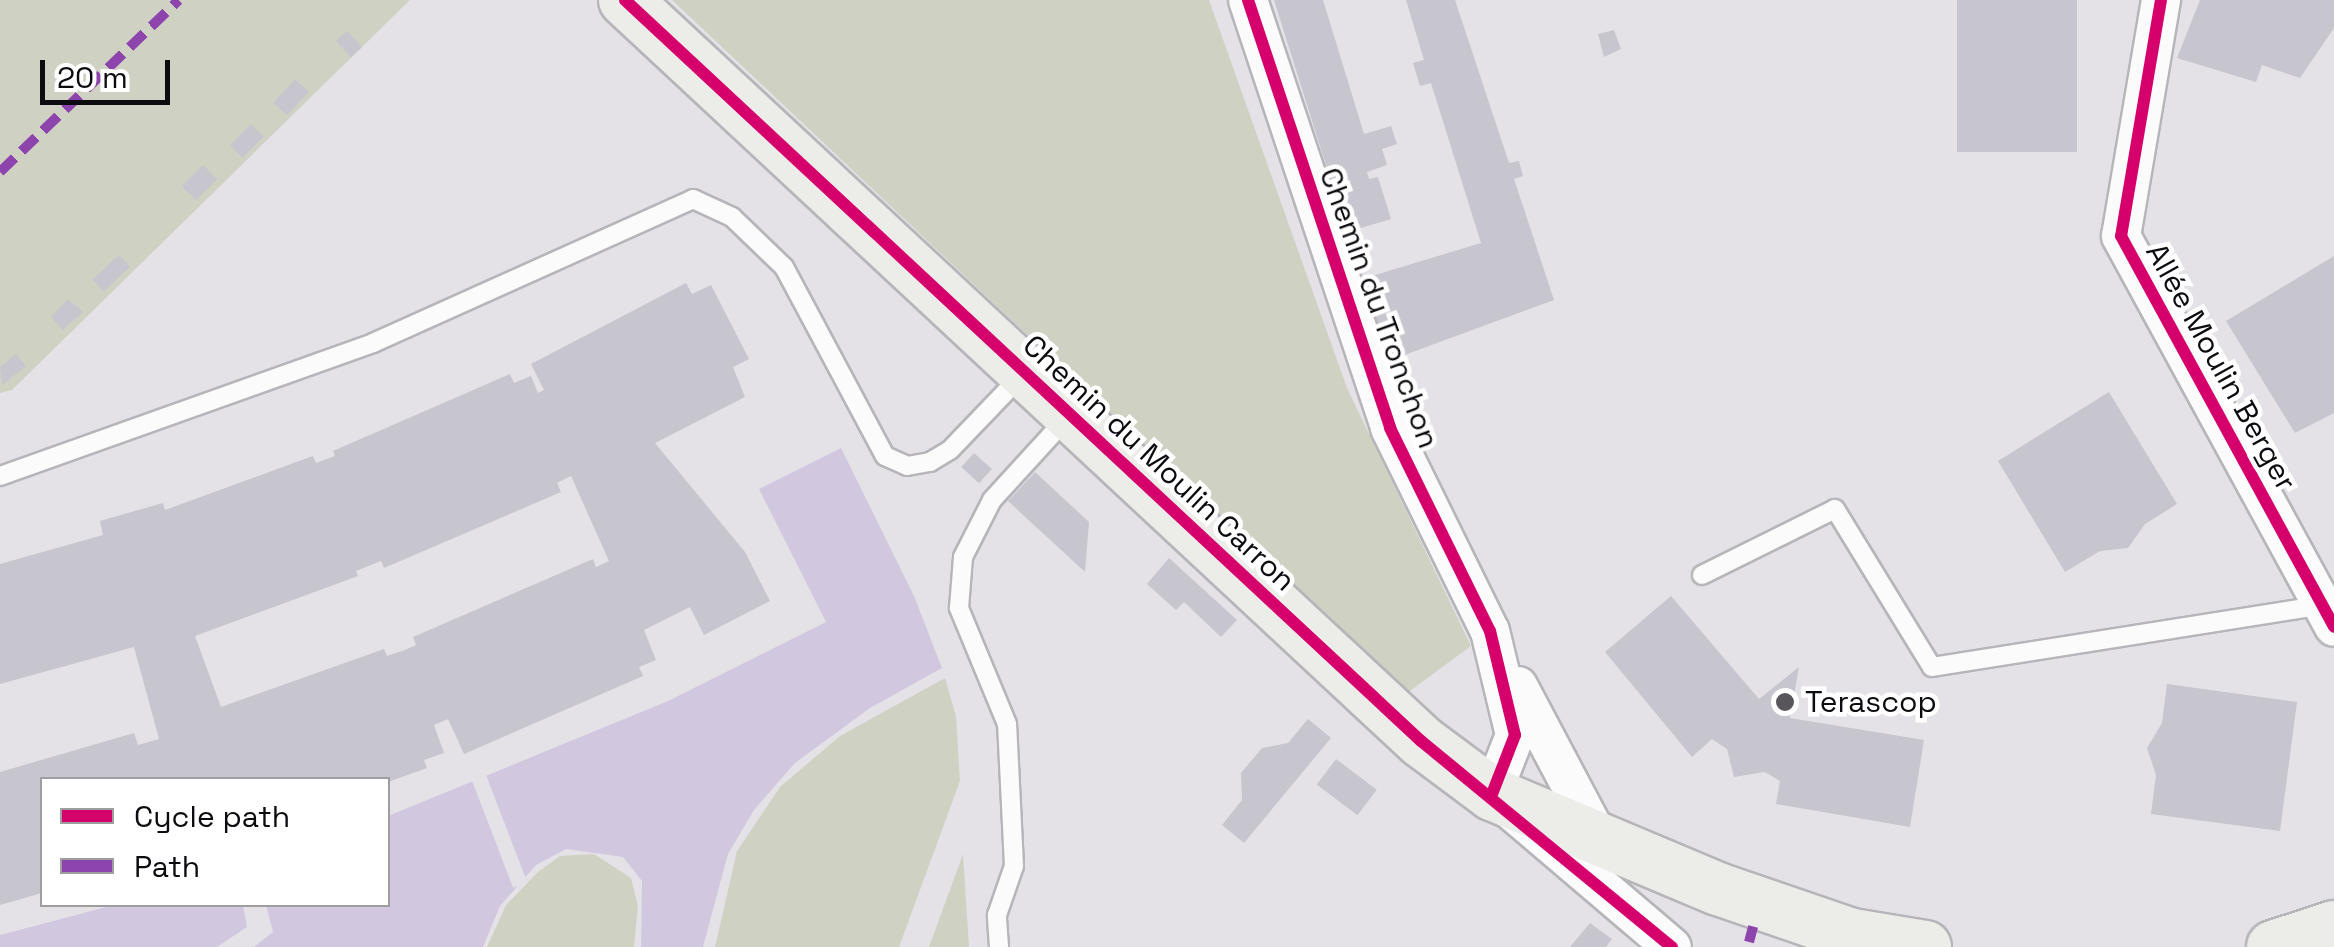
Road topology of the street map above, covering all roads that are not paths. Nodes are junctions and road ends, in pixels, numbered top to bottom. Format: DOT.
graph roads {
  1 [pos="625,0"];
  2 [pos="1248,0"];
  3 [pos="2161,0"];
  4 [pos="1025,372"];
  5 [pos="1070,415"];
  6 [pos="0,476"];
  7 [pos="1702,575"];
  8 [pos="2328,616"];
  9 [pos="1490,631"];
  10 [pos="1492,794"];
  11 [pos="1598,839"];
  12 [pos="2334,928"];
  13 [pos="1897,945"];
  14 [pos="999,947"];
  15 [pos="1672,947"];
  16 [pos="2272,947"];
  1 -- 4 [label="street, Chemin du Moulin Carron"];
  2 -- 9 [label="street, Chemin du Tronchon"];
  3 -- 8 [label="street, Allée Moulin Berger"];
  4 -- 5 [label="street, Chemin du Moulin Carron"];
  4 -- 6 [label="lane"];
  5 -- 10 [label="street, Chemin du Moulin Carron"];
  5 -- 14 [label="lane"];
  7 -- 8 [label="lane"];
  9 -- 10 [label="street, Chemin du Tronchon"];
  9 -- 11 [label="street"];
  10 -- 11 [label="street"];
  10 -- 15 [label="street, Chemin du Moulin Carron"];
  11 -- 13 [label="street"];
  12 -- 16 [label="street"];
}
